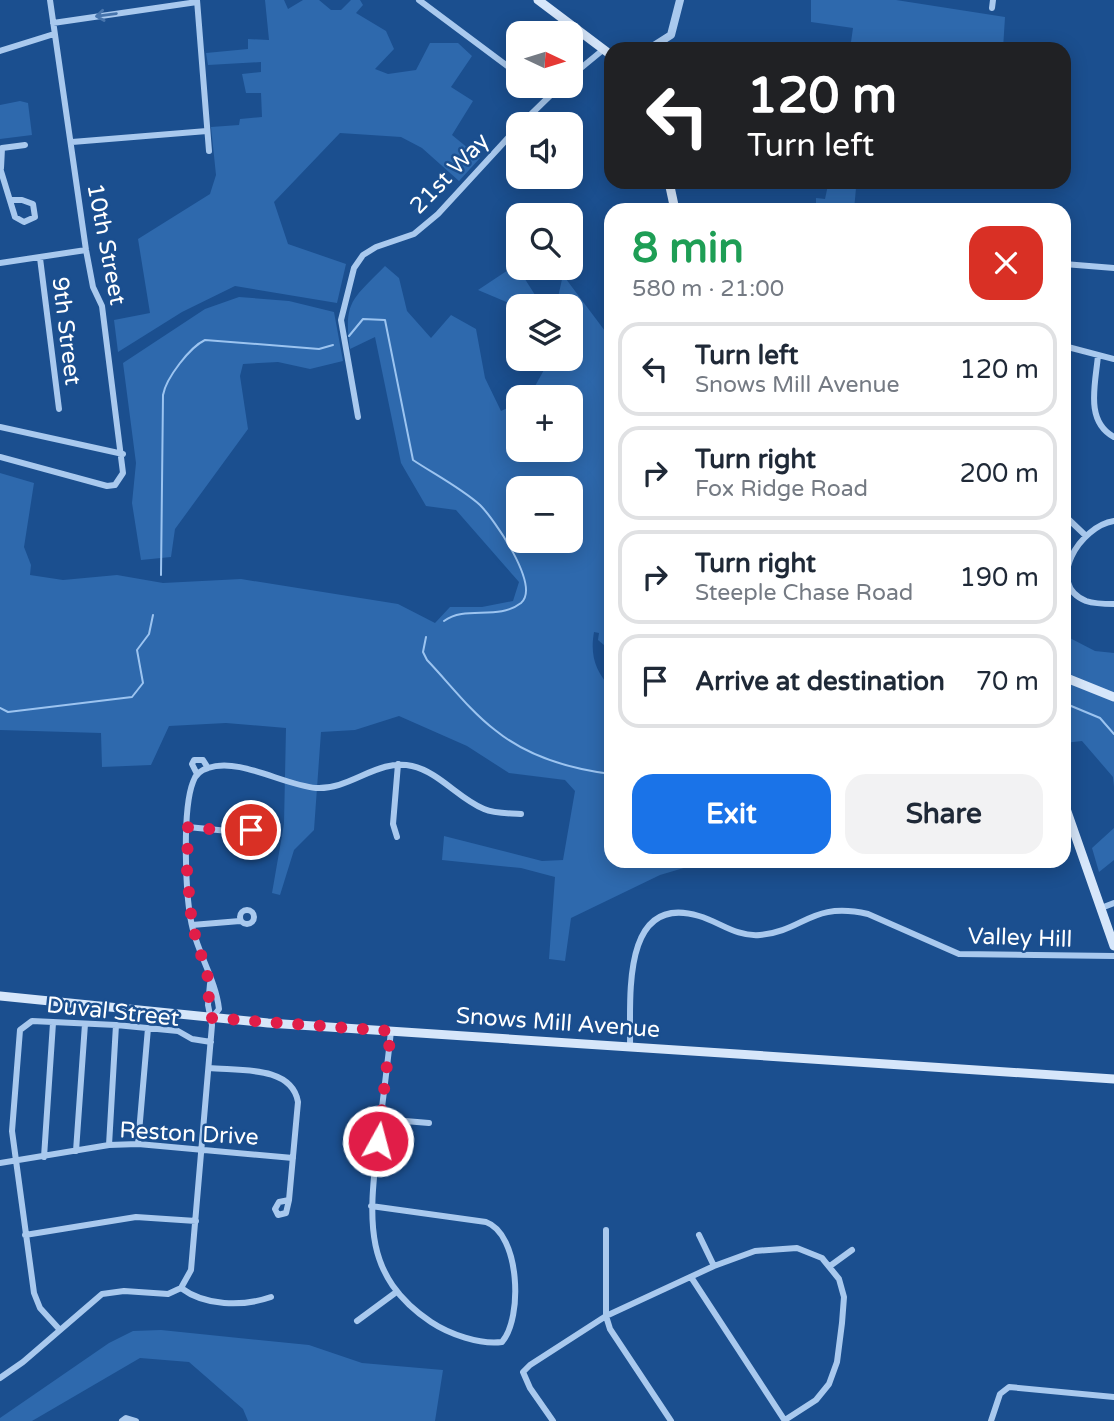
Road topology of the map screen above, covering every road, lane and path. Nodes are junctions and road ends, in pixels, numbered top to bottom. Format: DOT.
graph roads {
  1 [pos="50,0"];
  2 [pos="419,0"];
  3 [pos="538,0"];
  4 [pos="680,0"];
  5 [pos="197,1"];
  6 [pos="53,23"];
  7 [pos="54,34"];
  8 [pos="663,42"];
  9 [pos="604,50"];
  10 [pos="0,51"];
  11 [pos="604,54"];
  12 [pos="506,65"];
  13 [pos="583,68"];
  14 [pos="546,98"];
  15 [pos="533,112"];
  16 [pos="207,131"];
  17 [pos="506,140"];
  18 [pos="72,142"];
  19 [pos="25,145"];
  20 [pos="209,151"];
  21 [pos="0,168"];
  22 [pos="11,200"];
  23 [pos="86,250"];
  24 [pos="40,258"];
  25 [pos="0,263"];
  26 [pos="1071,265"];
  27 [pos="1114,268"];
  28 [pos="1071,348"];
  29 [pos="1098,355"];
  30 [pos="1114,359"];
  31 [pos="60,409"];
  32 [pos="358,417"];
  33 [pos="0,427"];
  34 [pos="1114,437"];
  35 [pos="123,454"];
  36 [pos="0,457"];
  37 [pos="1114,521"];
  38 [pos="1071,522"];
  39 [pos="1085,535"];
  40 [pos="1071,559"];
  41 [pos="1071,584"];
  42 [pos="1114,604"];
  43 [pos="1071,680"];
  44 [pos="1114,697"];
  45 [pos="398,764"];
  46 [pos="208,768"];
  47 [pos="197,774"];
  48 [pos="521,814"];
  49 [pos="1071,823"];
  50 [pos="188,827"];
  51 [pos="248,833"];
  52 [pos="397,837"];
  53 [pos="1114,903"];
  54 [pos="1101,908"];
  55 [pos="240,920"];
  56 [pos="192,925"];
  57 [pos="1114,946"];
  58 [pos="1114,956"];
  59 [pos="0,996"];
  60 [pos="212,1018"];
  61 [pos="53,1023"];
  62 [pos="85,1024"];
  63 [pos="116,1025"];
  64 [pos="148,1028"];
  65 [pos="391,1031"];
  66 [pos="211,1042"];
  67 [pos="630,1046"];
  68 [pos="209,1068"];
  69 [pos="1114,1079"];
  70 [pos="381,1119"];
  71 [pos="429,1123"];
  72 [pos="138,1144"];
  73 [pos="108,1145"];
  74 [pos="201,1149"];
  75 [pos="76,1151"];
  76 [pos="44,1157"];
  77 [pos="293,1158"];
  78 [pos="15,1162"];
  79 [pos="0,1164"];
  80 [pos="289,1200"];
  81 [pos="371,1206"];
  82 [pos="196,1221"];
  83 [pos="607,1230"];
  84 [pos="25,1235"];
  85 [pos="699,1235"];
  86 [pos="852,1250"];
  87 [pos="714,1266"];
  88 [pos="830,1266"];
  89 [pos="691,1277"];
  90 [pos="181,1288"];
  91 [pos="395,1293"];
  92 [pos="271,1297"];
  93 [pos="606,1316"];
  94 [pos="357,1321"];
  95 [pos="60,1330"];
  96 [pos="0,1378"];
  97 [pos="1114,1397"];
  98 [pos="122,1421"];
  99 [pos="136,1421"];
  100 [pos="553,1421"];
  101 [pos="671,1421"];
  102 [pos="785,1421"];
  103 [pos="991,1421"];
  1 -- 6 [label="street, 10th Street"];
  2 -- 12 [label="street"];
  3 -- 9 [label="main road"];
  4 -- 8 [label="street"];
  5 -- 6 [label="street, one-way"];
  5 -- 16 [label="street"];
  6 -- 7 [label="street, 10th Street"];
  7 -- 10 [label="street"];
  7 -- 18 [label="street, 10th Street"];
  11 -- 13 [label="street"];
  14 -- 15 [label="street, 21st Way"];
  16 -- 18 [label="street"];
  16 -- 20 [label="street"];
  17 -- 32 [label="street, 21st Way"];
  18 -- 23 [label="street, 10th Street"];
  19 -- 21 [label="street"];
  21 -- 22 [label="street"];
  22 -- 22 [label="street"];
  23 -- 24 [label="street"];
  23 -- 35 [label="street, 10th Street"];
  24 -- 25 [label="street"];
  24 -- 31 [label="street, 9th Street"];
  26 -- 27 [label="street"];
  28 -- 29 [label="street"];
  29 -- 30 [label="street"];
  29 -- 34 [label="street"];
  33 -- 35 [label="street"];
  35 -- 36 [label="street, 10th Street"];
  37 -- 39 [label="street"];
  38 -- 39 [label="street"];
  39 -- 40 [label="street"];
  41 -- 42 [label="street"];
  43 -- 44 [label="main road"];
  45 -- 46 [label="street"];
  45 -- 48 [label="street"];
  45 -- 52 [label="street"];
  46 -- 47 [label="street"];
  46 -- 47 [label="street"];
  47 -- 50 [label="street"];
  49 -- 54 [label="main road"];
  50 -- 51 [label="street"];
  50 -- 56 [label="street"];
  53 -- 54 [label="street"];
  54 -- 57 [label="main road"];
  55 -- 56 [label="street"];
  56 -- 60 [label="street"];
  58 -- 67 [label="street, Valley Hill"];
  59 -- 60 [label="main road, Snows Mill Avenue"];
  60 -- 65 [label="main road, Snows Mill Avenue"];
  60 -- 66 [label="street"];
  61 -- 62 [label="street, Duval Street"];
  61 -- 76 [label="street"];
  61 -- 78 [label="street, Duval Street"];
  62 -- 63 [label="street, Duval Street"];
  62 -- 75 [label="street"];
  63 -- 64 [label="street, Duval Street"];
  63 -- 73 [label="street"];
  64 -- 66 [label="street, Duval Street"];
  64 -- 72 [label="street"];
  65 -- 67 [label="main road, Snows Mill Avenue"];
  65 -- 70 [label="street"];
  66 -- 68 [label="street"];
  67 -- 69 [label="main road, Snows Mill Avenue"];
  68 -- 74 [label="street"];
  68 -- 77 [label="street"];
  70 -- 71 [label="street"];
  70 -- 81 [label="street"];
  72 -- 73 [label="street, Reston Drive"];
  72 -- 74 [label="street, Reston Drive"];
  73 -- 75 [label="street, Reston Drive"];
  74 -- 77 [label="street, Reston Drive"];
  74 -- 82 [label="street"];
  75 -- 76 [label="street, Reston Drive"];
  76 -- 78 [label="street, Reston Drive"];
  77 -- 80 [label="street"];
  78 -- 79 [label="street, Reston Drive"];
  78 -- 84 [label="street"];
  81 -- 91 [label="street"];
  81 -- 91 [label="street"];
  82 -- 84 [label="street"];
  82 -- 90 [label="street"];
  83 -- 93 [label="street"];
  84 -- 95 [label="street"];
  85 -- 87 [label="street"];
  86 -- 88 [label="street"];
  87 -- 88 [label="street"];
  87 -- 89 [label="street"];
  88 -- 102 [label="street"];
  89 -- 93 [label="street"];
  89 -- 102 [label="street"];
  90 -- 92 [label="street"];
  90 -- 95 [label="street"];
  91 -- 94 [label="street"];
  93 -- 100 [label="street"];
  93 -- 101 [label="street"];
  95 -- 96 [label="street"];
  97 -- 103 [label="street"];
  98 -- 99 [label="street"];
}
